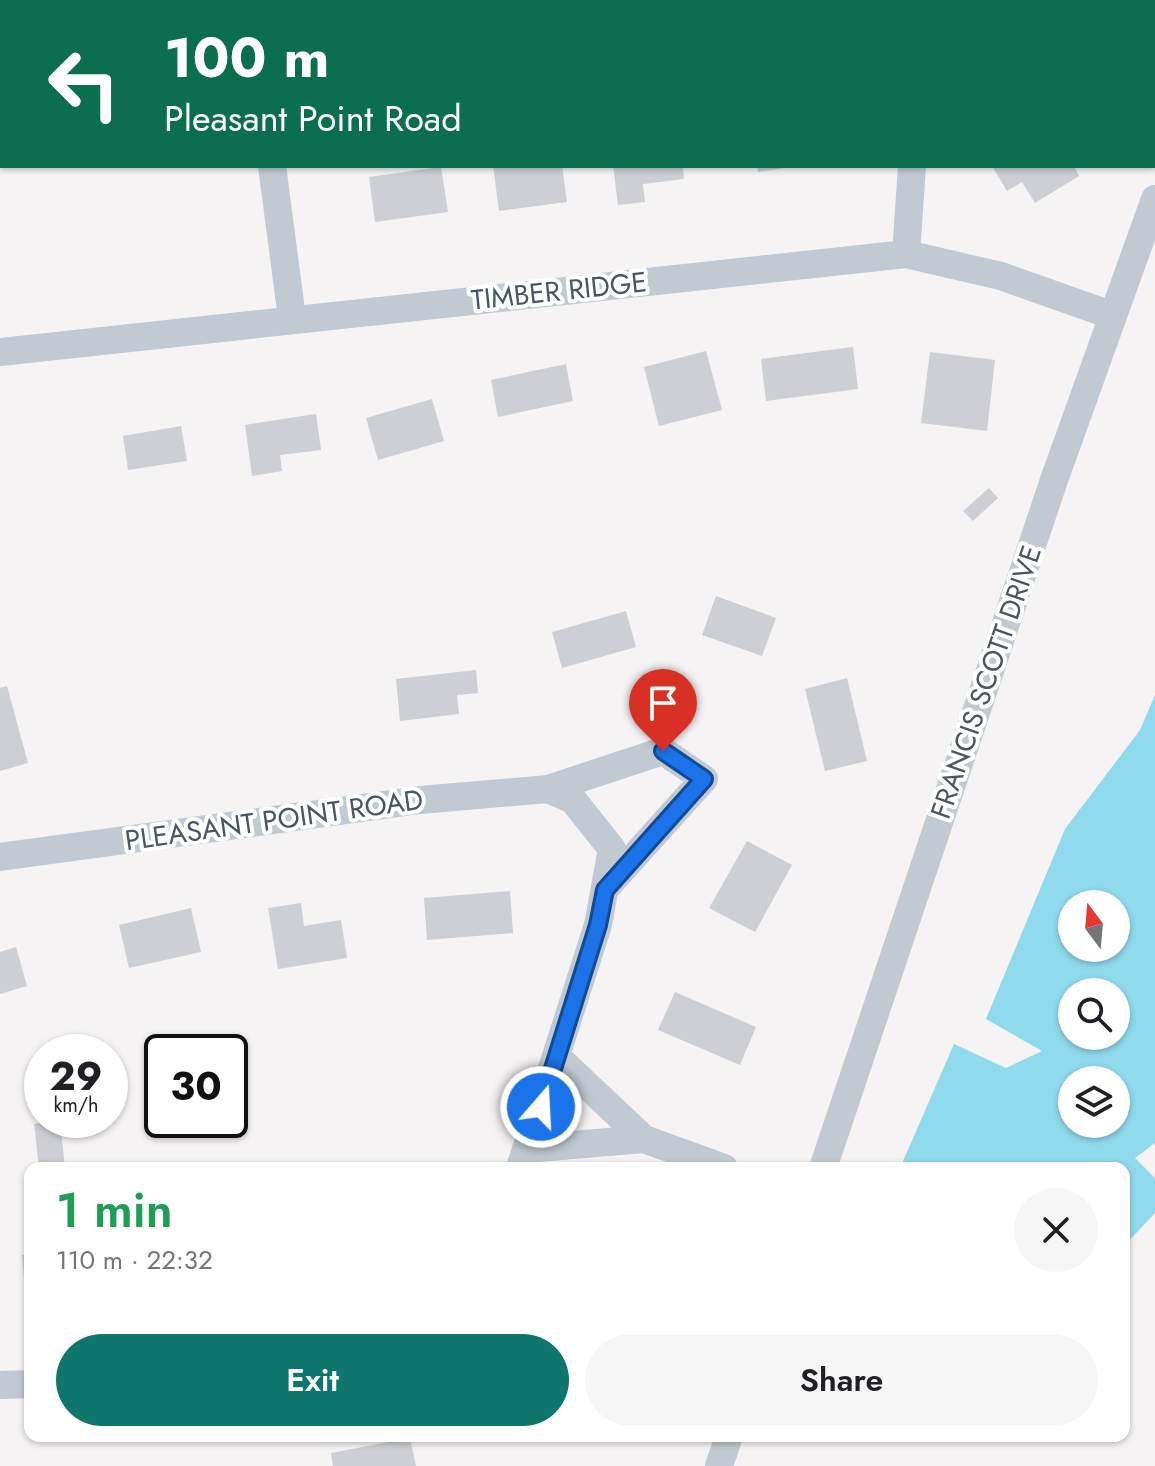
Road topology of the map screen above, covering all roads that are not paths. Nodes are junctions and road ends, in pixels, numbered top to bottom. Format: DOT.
graph roads {
  1 [pos="272,168"];
  2 [pos="912,168"];
  3 [pos="1155,199"];
  4 [pos="906,254"];
  5 [pos="1111,315"];
  6 [pos="292,318"];
  7 [pos="0,352"];
  8 [pos="548,789"];
  9 [pos="0,857"];
  10 [pos="605,890"];
  11 [pos="557,1057"];
  12 [pos="644,1139"];
  13 [pos="523,1159"];
  14 [pos="707,1162"];
  15 [pos="825,1162"];
  16 [pos="24,1384"];
  17 [pos="0,1385"];
  18 [pos="727,1442"];
  19 [pos="719,1466"];
  1 -- 6 [label="street"];
  2 -- 4 [label="street"];
  3 -- 5 [label="street, FRANCIS SCOTT DRIVE"];
  4 -- 5 [label="street, TIMBER RIDGE"];
  4 -- 6 [label="street, TIMBER RIDGE"];
  5 -- 15 [label="street, FRANCIS SCOTT DRIVE"];
  6 -- 7 [label="street, TIMBER RIDGE"];
  8 -- 9 [label="street, PLEASANT POINT ROAD"];
  8 -- 10 [label="street, PLEASANT POINT ROAD"];
  8 -- 10 [label="street, PLEASANT POINT ROAD"];
  10 -- 11 [label="street, PLEASANT POINT ROAD"];
  11 -- 12 [label="street, PLEASANT POINT ROAD"];
  11 -- 13 [label="street, PLEASANT POINT ROAD"];
  12 -- 13 [label="street, PLEASANT POINT ROAD"];
  12 -- 14 [label="street, PLEASANT POINT ROAD"];
  16 -- 17 [label="street"];
  18 -- 19 [label="street"];
}
